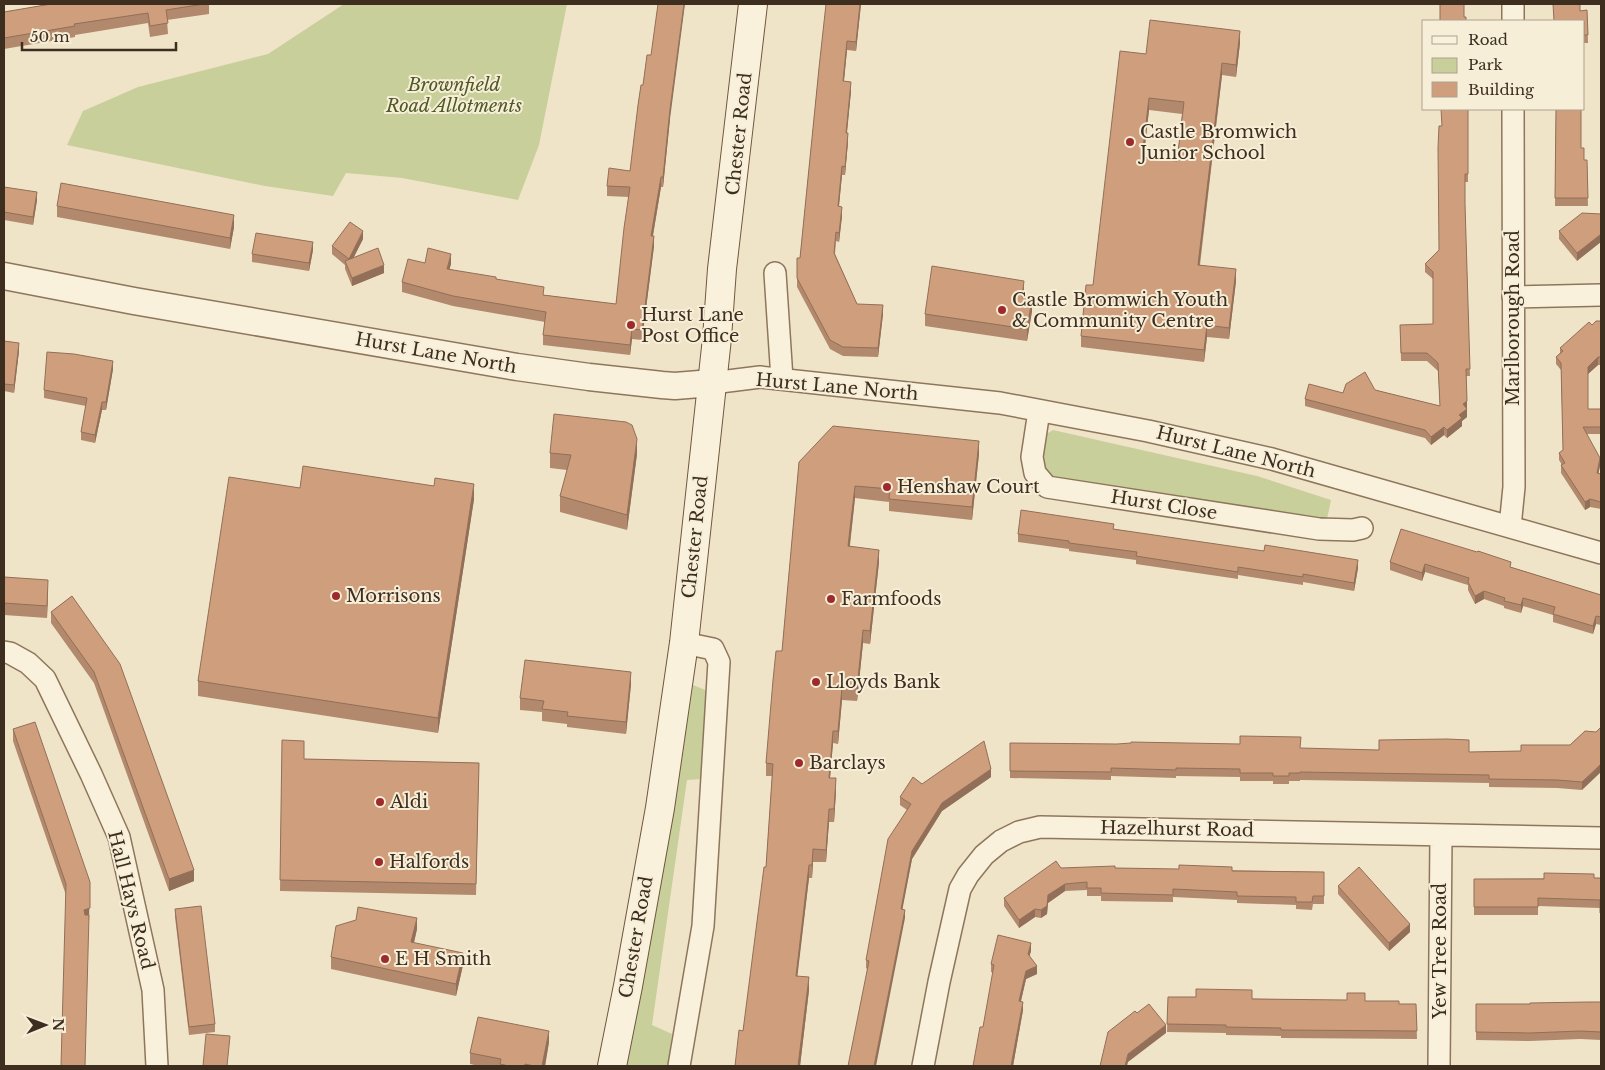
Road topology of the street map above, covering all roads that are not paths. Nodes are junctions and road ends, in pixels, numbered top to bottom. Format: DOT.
graph roads {
  1 [pos="753,4"];
  2 [pos="1513,4"];
  3 [pos="1513,20"];
  4 [pos="1513,110"];
  5 [pos="775,273"];
  6 [pos="4,276"];
  7 [pos="1601,295"];
  8 [pos="1513,297"];
  9 [pos="782,380"];
  10 [pos="712,383"];
  11 [pos="1039,411"];
  12 [pos="1510,527"];
  13 [pos="1362,528"];
  14 [pos="1601,553"];
  15 [pos="684,643"];
  16 [pos="4,652"];
  17 [pos="1441,835"];
  18 [pos="1601,838"];
  19 [pos="157,1066"];
  20 [pos="612,1066"];
  21 [pos="678,1066"];
  22 [pos="923,1066"];
  23 [pos="1439,1066"];
  1 -- 10 [label="main road, Chester Road"];
  2 -- 3 [label="street"];
  4 -- 8 [label="street, Marlborough Road"];
  5 -- 9 [label="street"];
  6 -- 10 [label="street, Hurst Lane North"];
  7 -- 8 [label="street"];
  8 -- 12 [label="street, Marlborough Road"];
  9 -- 10 [label="street, Hurst Lane North"];
  9 -- 11 [label="street, Hurst Lane North"];
  10 -- 15 [label="main road, Chester Road"];
  11 -- 12 [label="street, Hurst Lane North"];
  11 -- 13 [label="street, Hurst Close"];
  12 -- 14 [label="street, Hurst Lane North"];
  15 -- 20 [label="main road, Chester Road"];
  15 -- 21 [label="street"];
  16 -- 19 [label="street, Hall Hays Road"];
  17 -- 18 [label="street, Hazelhurst Road"];
  17 -- 22 [label="street, Hazelhurst Road"];
  17 -- 23 [label="street, Yew Tree Road"];
}
